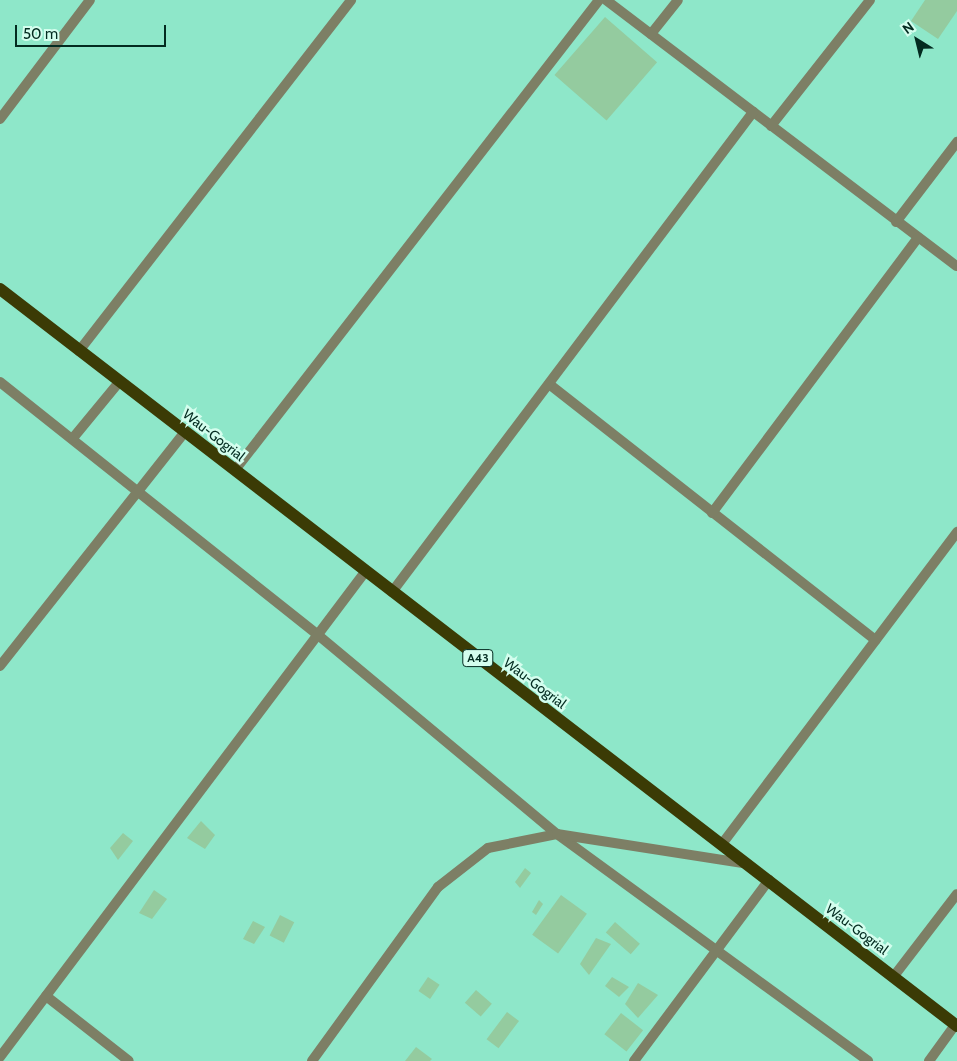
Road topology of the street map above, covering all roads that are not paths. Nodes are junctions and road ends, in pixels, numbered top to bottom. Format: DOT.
graph roads {
  1 [pos="90,0"];
  2 [pos="351,0"];
  3 [pos="600,0"];
  4 [pos="606,0"];
  5 [pos="678,0"];
  6 [pos="870,0"];
  7 [pos="651,34"];
  8 [pos="753,112"];
  9 [pos="0,119"];
  10 [pos="771,126"];
  11 [pos="957,142"];
  12 [pos="896,222"];
  13 [pos="918,238"];
  14 [pos="957,266"];
  15 [pos="0,290"];
  16 [pos="79,351"];
  17 [pos="120,381"];
  18 [pos="0,382"];
  19 [pos="549,384"];
  20 [pos="185,432"];
  21 [pos="73,438"];
  22 [pos="235,470"];
  23 [pos="139,490"];
  24 [pos="712,513"];
  25 [pos="957,532"];
  26 [pos="365,572"];
  27 [pos="392,592"];
  28 [pos="318,635"];
  29 [pos="875,640"];
  30 [pos="0,666"];
  31 [pos="557,834"];
  32 [pos="722,844"];
  33 [pos="748,864"];
  34 [pos="769,880"];
  35 [pos="957,894"];
  36 [pos="717,949"];
  37 [pos="894,976"];
  38 [pos="46,996"];
  39 [pos="956,1026"];
  40 [pos="0,1057"];
  41 [pos="129,1061"];
  42 [pos="312,1061"];
  43 [pos="634,1061"];
  44 [pos="868,1061"];
  45 [pos="929,1061"];
  1 -- 9 [label="street"];
  2 -- 16 [label="street"];
  3 -- 22 [label="street"];
  4 -- 7 [label="street"];
  5 -- 7 [label="street"];
  6 -- 10 [label="street"];
  7 -- 8 [label="street"];
  8 -- 10 [label="street"];
  8 -- 19 [label="street"];
  10 -- 12 [label="street"];
  11 -- 12 [label="street"];
  12 -- 13 [label="street"];
  13 -- 14 [label="street"];
  13 -- 24 [label="street"];
  15 -- 16 [label="main road, Wau-Gogrial / A43"];
  16 -- 17 [label="main road, Wau-Gogrial / A43"];
  17 -- 20 [label="main road, Wau-Gogrial / A43"];
  17 -- 21 [label="street"];
  18 -- 21 [label="street"];
  19 -- 24 [label="street"];
  19 -- 27 [label="street"];
  20 -- 22 [label="main road, Wau-Gogrial / A43"];
  20 -- 23 [label="street"];
  21 -- 23 [label="street"];
  22 -- 26 [label="main road, Wau-Gogrial / A43"];
  23 -- 28 [label="street"];
  23 -- 30 [label="street"];
  24 -- 29 [label="street"];
  25 -- 29 [label="street"];
  26 -- 27 [label="main road, Wau-Gogrial / A43"];
  26 -- 28 [label="street"];
  27 -- 32 [label="main road, Wau-Gogrial / A43"];
  28 -- 31 [label="street"];
  28 -- 38 [label="street"];
  29 -- 32 [label="street"];
  31 -- 33 [label="street"];
  31 -- 36 [label="street"];
  31 -- 42 [label="street"];
  32 -- 33 [label="main road, Wau-Gogrial / A43"];
  33 -- 34 [label="main road, Wau-Gogrial / A43"];
  34 -- 36 [label="street"];
  34 -- 37 [label="main road, Wau-Gogrial / A43"];
  35 -- 37 [label="street"];
  36 -- 43 [label="street"];
  36 -- 44 [label="street"];
  37 -- 39 [label="main road, Wau-Gogrial / A43"];
  38 -- 40 [label="street"];
  38 -- 41 [label="street"];
  39 -- 45 [label="street"];
}
